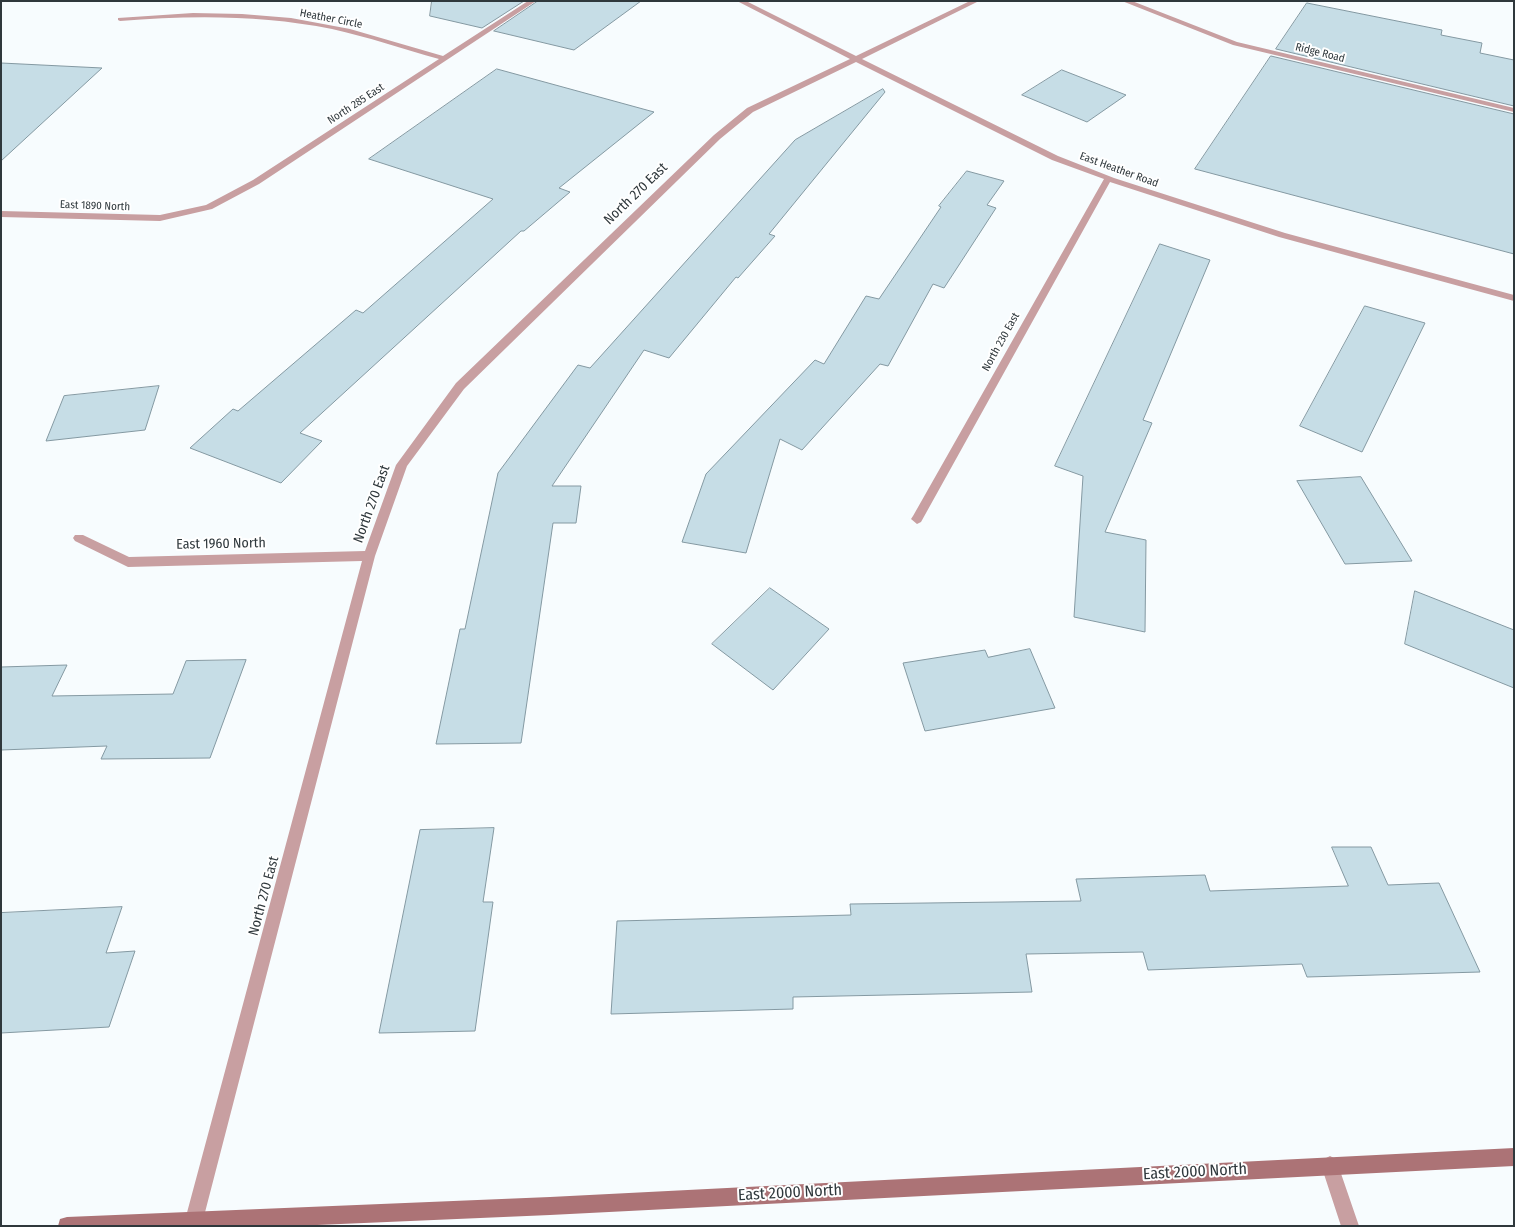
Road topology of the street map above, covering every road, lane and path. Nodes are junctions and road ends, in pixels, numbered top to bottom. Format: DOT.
graph roads {
  1 [pos="533,1"];
  2 [pos="740,1"];
  3 [pos="976,1"];
  4 [pos="1125,1"];
  5 [pos="120,18"];
  6 [pos="854,58"];
  7 [pos="445,59"];
  8 [pos="1514,110"];
  9 [pos="1108,179"];
  10 [pos="1,214"];
  11 [pos="187,214"];
  12 [pos="1514,298"];
  13 [pos="917,518"];
  14 [pos="79,538"];
  15 [pos="369,556"];
  16 [pos="1514,1157"];
  17 [pos="1330,1165"];
  18 [pos="194,1220"];
  19 [pos="67,1226"];
  20 [pos="1350,1226"];
  1 -- 7 [label="street, North 285 East"];
  2 -- 6 [label="street, East Heather Road"];
  3 -- 6 [label="street, North 270 East"];
  4 -- 8 [label="street, Ridge Road"];
  5 -- 7 [label="street, Heather Circle"];
  6 -- 9 [label="street, East Heather Road"];
  6 -- 15 [label="street, North 270 East"];
  7 -- 11 [label="street, North 285 East"];
  9 -- 12 [label="street, East Heather Road"];
  9 -- 13 [label="street, North 230 East"];
  10 -- 11 [label="street, East 1890 North"];
  14 -- 15 [label="street, East 1960 North"];
  15 -- 18 [label="street, North 270 East"];
  16 -- 17 [label="street, East 2000 North"];
  17 -- 18 [label="street, East 2000 North"];
  17 -- 20 [label="street"];
  18 -- 19 [label="street, East 2000 North"];
}
